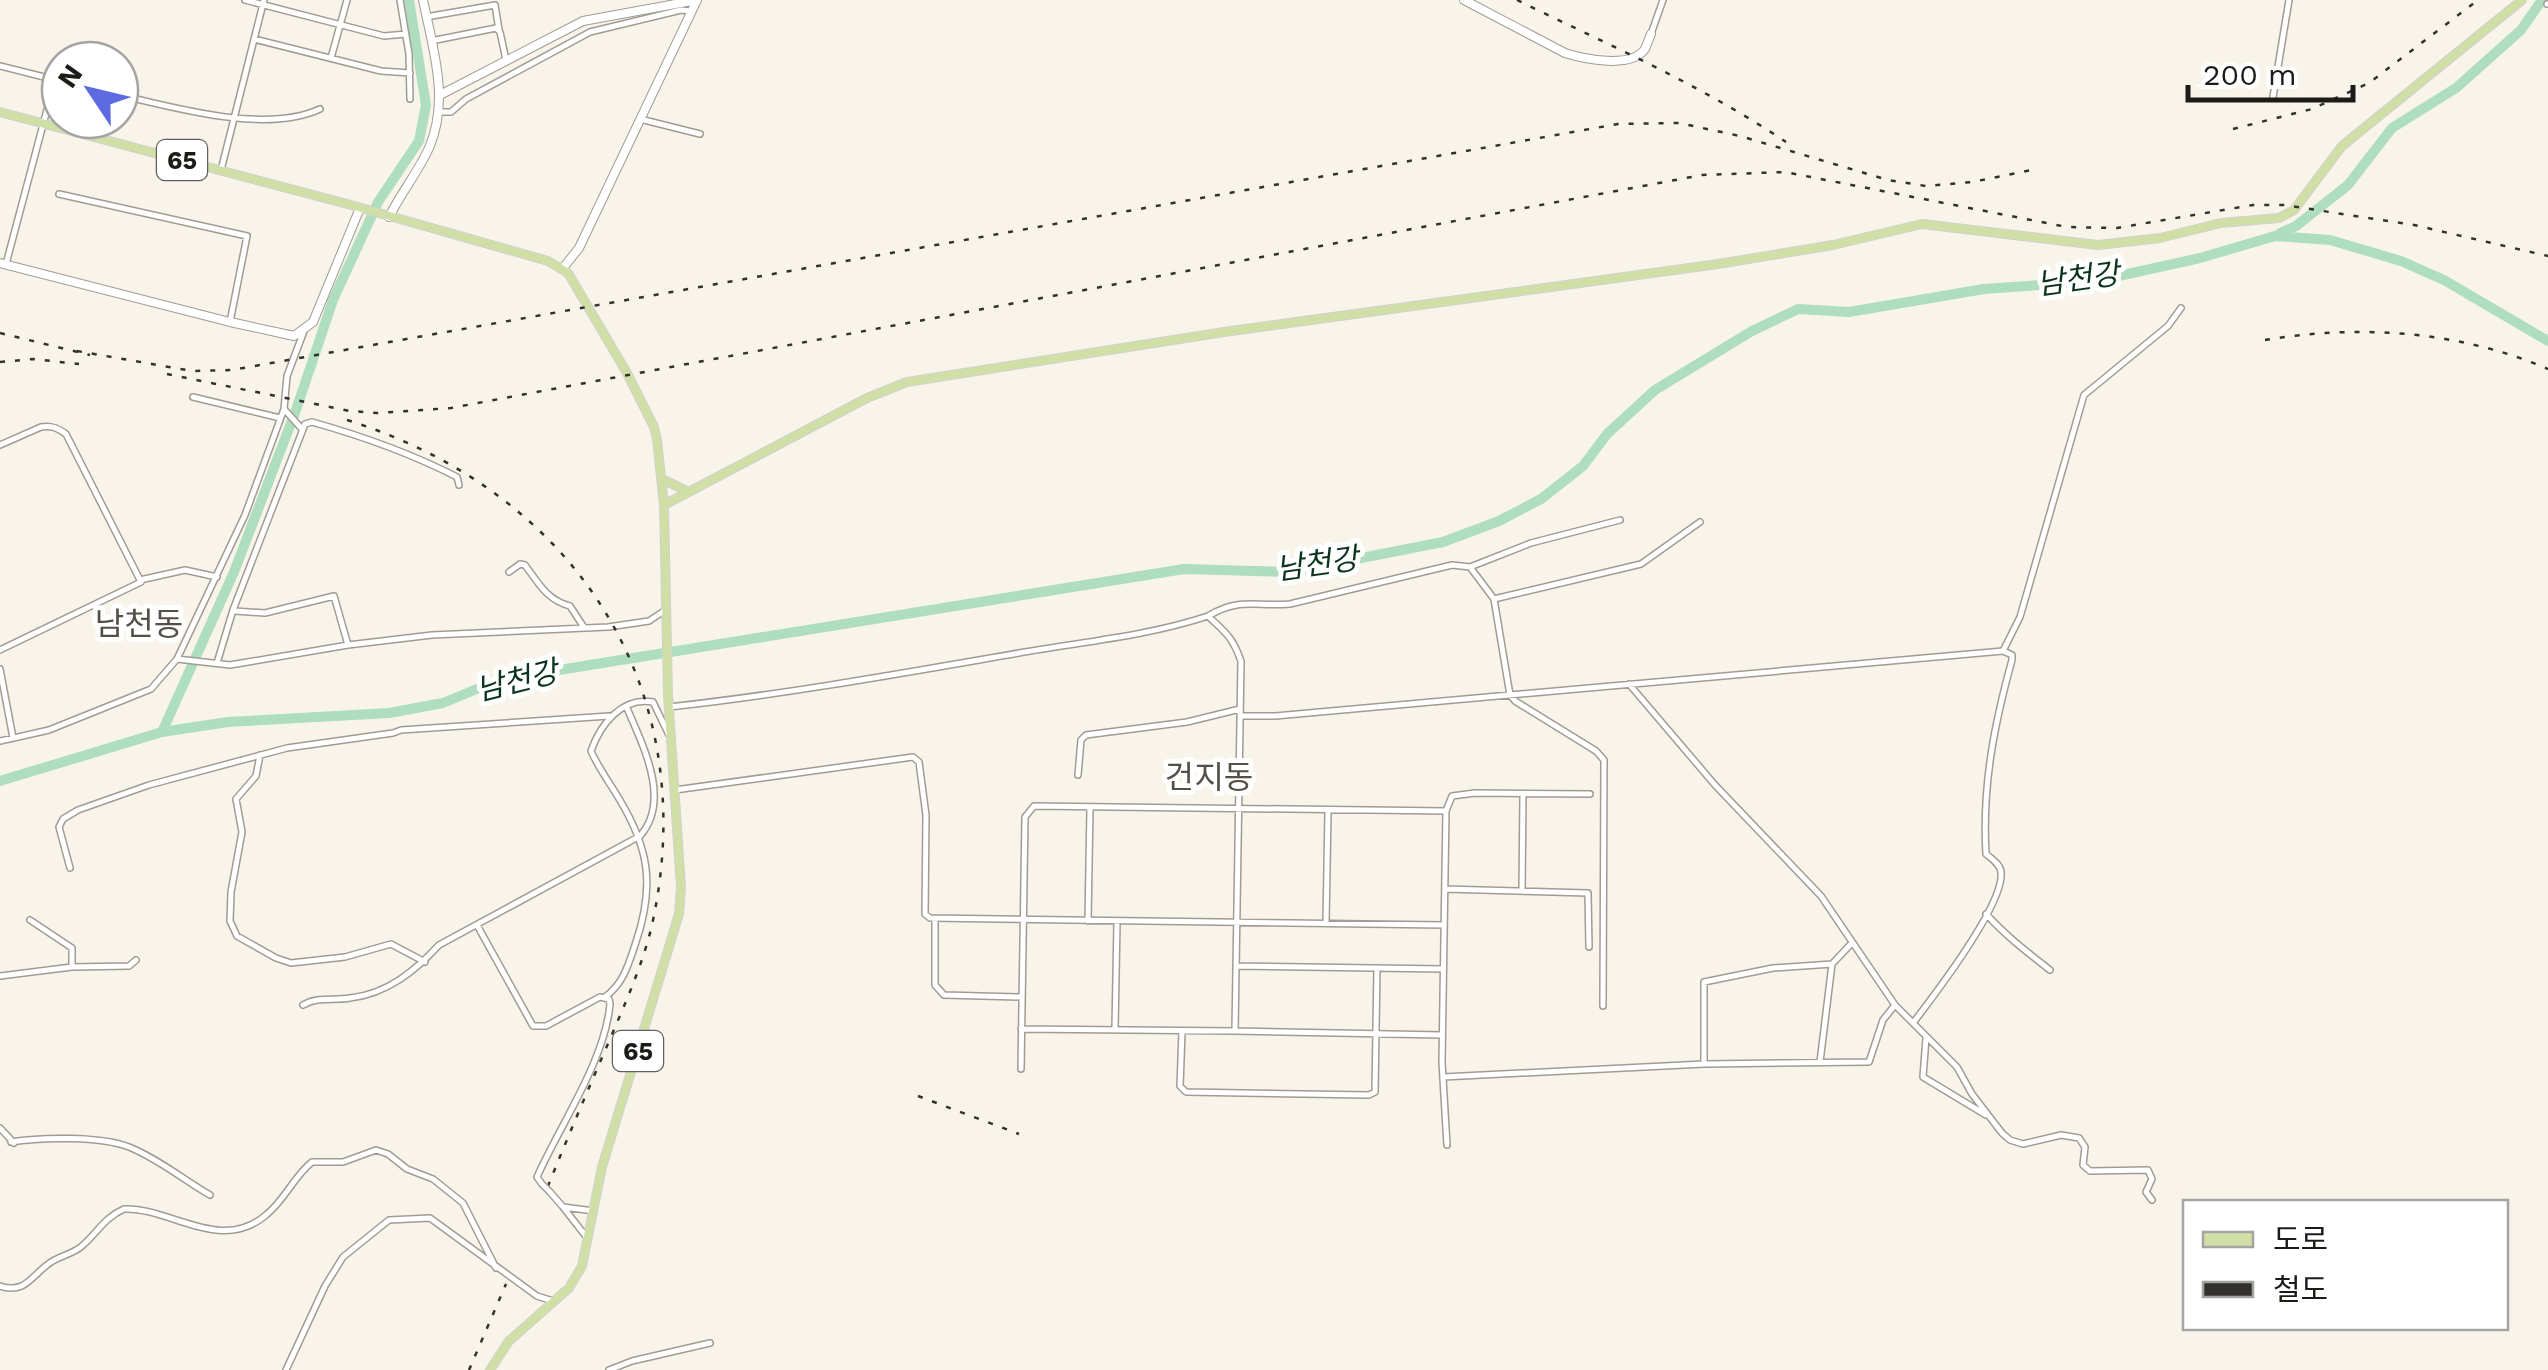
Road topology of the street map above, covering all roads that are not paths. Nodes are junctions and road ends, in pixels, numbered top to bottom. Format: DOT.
graph roads {
  1 [pos="244,0"];
  2 [pos="347,0"];
  3 [pos="400,0"];
  4 [pos="423,0"];
  5 [pos="1464,0"];
  6 [pos="1663,0"];
  7 [pos="2289,0"];
  8 [pos="2522,0"];
  9 [pos="264,2"];
  10 [pos="692,2"];
  11 [pos="426,17"];
  12 [pos="340,25"];
  13 [pos="499,30"];
  14 [pos="406,34"];
  15 [pos="1651,34"];
  16 [pos="254,39"];
  17 [pos="432,41"];
  18 [pos="536,45"];
  19 [pos="543,57"];
  20 [pos="331,58"];
  21 [pos="506,60"];
  22 [pos="0,66"];
  23 [pos="410,72"];
  24 [pos="40,74"];
  25 [pos="440,95"];
  26 [pos="2274,97"];
  27 [pos="140,99"];
  28 [pos="410,99"];
  29 [pos="320,109"];
  30 [pos="0,112"];
  31 [pos="440,112"];
  32 [pos="234,117"];
  33 [pos="640,119"];
  34 [pos="40,123"];
  35 [pos="700,134"];
  36 [pos="40,138"];
  37 [pos="105,140"];
  38 [pos="220,170"];
  39 [pos="59,194"];
  40 [pos="362,208"];
  41 [pos="386,216"];
  42 [pos="3,264"];
  43 [pos="563,268"];
  44 [pos="2181,308"];
  45 [pos="230,322"];
  46 [pos="304,332"];
  47 [pos="193,397"];
  48 [pos="284,409"];
  49 [pos="280,418"];
  50 [pos="302,428"];
  51 [pos="0,445"];
  52 [pos="662,479"];
  53 [pos="459,485"];
  54 [pos="689,492"];
  55 [pos="664,506"];
  56 [pos="1620,520"];
  57 [pos="1700,522"];
  58 [pos="1470,567"];
  59 [pos="509,572"];
  60 [pos="218,576"];
  61 [pos="144,580"];
  62 [pos="1494,599"];
  63 [pos="667,609"];
  64 [pos="234,610"];
  65 [pos="1208,616"];
  66 [pos="583,626"];
  67 [pos="348,645"];
  68 [pos="0,650"];
  69 [pos="2003,651"];
  70 [pos="181,660"];
  71 [pos="217,663"];
  72 [pos="0,669"];
  73 [pos="1629,684"];
  74 [pos="1510,694"];
  75 [pos="669,707"];
  76 [pos="627,708"];
  77 [pos="1240,712"];
  78 [pos="608,716"];
  79 [pos="13,738"];
  80 [pos="671,740"];
  81 [pos="0,741"];
  82 [pos="260,756"];
  83 [pos="1078,776"];
  84 [pos="675,790"];
  85 [pos="1523,793"];
  86 [pos="1590,794"];
  87 [pos="1090,808"];
  88 [pos="1238,810"];
  89 [pos="1328,810"];
  90 [pos="1446,811"];
  91 [pos="640,836"];
  92 [pos="70,868"];
  93 [pos="1446,889"];
  94 [pos="1522,890"];
  95 [pos="1986,914"];
  96 [pos="935,919"];
  97 [pos="30,920"];
  98 [pos="1024,920"];
  99 [pos="1088,921"];
  100 [pos="1117,921"];
  101 [pos="1236,922"];
  102 [pos="1326,923"];
  103 [pos="477,924"];
  104 [pos="1445,925"];
  105 [pos="1850,944"];
  106 [pos="1589,947"];
  107 [pos="136,960"];
  108 [pos="425,962"];
  109 [pos="1832,964"];
  110 [pos="72,966"];
  111 [pos="1236,966"];
  112 [pos="1377,968"];
  113 [pos="1444,969"];
  114 [pos="2050,970"];
  115 [pos="0,976"];
  116 [pos="605,997"];
  117 [pos="1021,997"];
  118 [pos="303,1004"];
  119 [pos="1895,1005"];
  120 [pos="1603,1006"];
  121 [pos="1913,1023"];
  122 [pos="1115,1029"];
  123 [pos="1021,1030"];
  124 [pos="1235,1031"];
  125 [pos="1182,1032"];
  126 [pos="1376,1034"];
  127 [pos="1443,1035"];
  128 [pos="1926,1038"];
  129 [pos="1820,1062"];
  130 [pos="1704,1064"];
  131 [pos="1021,1069"];
  132 [pos="1443,1077"];
  133 [pos="1995,1124"];
  134 [pos="0,1128"];
  135 [pos="1447,1145"];
  136 [pos="210,1195"];
  137 [pos="2152,1200"];
  138 [pos="563,1207"];
  139 [pos="594,1210"];
  140 [pos="588,1240"];
  141 [pos="496,1268"];
  142 [pos="0,1286"];
  143 [pos="554,1302"];
  144 [pos="710,1343"];
  145 [pos="286,1370"];
  146 [pos="490,1370"];
  147 [pos="609,1370"];
  1 -- 9 [label="street"];
  2 -- 12 [label="street"];
  3 -- 14 [label="street"];
  4 -- 11 [label="street"];
  5 -- 15 [label="street"];
  6 -- 15 [label="street"];
  7 -- 26 [label="street"];
  8 -- 54 [label="main road"];
  9 -- 12 [label="street"];
  9 -- 16 [label="street"];
  10 -- 18 [label="street"];
  10 -- 19 [label="street"];
  10 -- 33 [label="street"];
  11 -- 13 [label="street"];
  11 -- 17 [label="street"];
  12 -- 14 [label="street"];
  12 -- 20 [label="street"];
  13 -- 17 [label="street"];
  13 -- 21 [label="street"];
  14 -- 23 [label="street"];
  16 -- 20 [label="street"];
  16 -- 32 [label="street"];
  17 -- 25 [label="street"];
  18 -- 19 [label="street"];
  18 -- 21 [label="street"];
  19 -- 31 [label="street"];
  20 -- 23 [label="street"];
  21 -- 25 [label="street"];
  22 -- 24 [label="street"];
  23 -- 28 [label="street"];
  25 -- 31 [label="street"];
  27 -- 32 [label="street"];
  29 -- 32 [label="street"];
  30 -- 34 [label="main road, 65"];
  31 -- 41 [label="street"];
  32 -- 38 [label="street"];
  33 -- 35 [label="street"];
  33 -- 43 [label="street"];
  36 -- 42 [label="street"];
  37 -- 38 [label="main road, 65"];
  38 -- 40 [label="main road, 65"];
  39 -- 45 [label="street"];
  40 -- 41 [label="main road, 65"];
  40 -- 46 [label="street"];
  41 -- 43 [label="main road, 65"];
  42 -- 45 [label="street"];
  43 -- 52 [label="main road, 65"];
  44 -- 69 [label="street"];
  45 -- 46 [label="street"];
  46 -- 48 [label="street"];
  47 -- 49 [label="street"];
  48 -- 49 [label="street"];
  48 -- 50 [label="street"];
  49 -- 60 [label="street"];
  50 -- 53 [label="street"];
  50 -- 64 [label="street"];
  51 -- 61 [label="street"];
  52 -- 54 [label="main road"];
  52 -- 55 [label="main road, 65"];
  54 -- 55 [label="main road"];
  55 -- 63 [label="main road, 65"];
  56 -- 58 [label="street"];
  57 -- 62 [label="street"];
  58 -- 62 [label="street"];
  58 -- 65 [label="street"];
  59 -- 66 [label="street"];
  60 -- 61 [label="street"];
  60 -- 70 [label="street"];
  61 -- 68 [label="street"];
  62 -- 74 [label="street"];
  63 -- 66 [label="street"];
  63 -- 75 [label="main road, 65"];
  64 -- 67 [label="street"];
  64 -- 71 [label="street"];
  65 -- 75 [label="street"];
  65 -- 77 [label="street"];
  66 -- 67 [label="street"];
  67 -- 71 [label="street"];
  69 -- 73 [label="street"];
  69 -- 95 [label="street"];
  70 -- 71 [label="street"];
  70 -- 79 [label="street"];
  72 -- 79 [label="street"];
  73 -- 74 [label="street"];
  73 -- 105 [label="street"];
  74 -- 77 [label="street"];
  74 -- 120 [label="street"];
  75 -- 80 [label="main road, 65"];
  76 -- 78 [label="street"];
  76 -- 80 [label="street"];
  76 -- 91 [label="street"];
  77 -- 83 [label="street"];
  77 -- 88 [label="street"];
  78 -- 82 [label="street"];
  78 -- 91 [label="street"];
  79 -- 81 [label="street"];
  80 -- 84 [label="main road, 65"];
  82 -- 92 [label="street"];
  82 -- 108 [label="street"];
  84 -- 96 [label="street"];
  84 -- 139 [label="main road, 65"];
  85 -- 86 [label="street"];
  85 -- 90 [label="street"];
  85 -- 94 [label="street"];
  87 -- 88 [label="street"];
  87 -- 98 [label="street"];
  87 -- 99 [label="street"];
  88 -- 89 [label="street"];
  88 -- 101 [label="street"];
  89 -- 90 [label="street"];
  89 -- 102 [label="street"];
  90 -- 93 [label="street"];
  91 -- 103 [label="street"];
  91 -- 116 [label="street"];
  93 -- 94 [label="street"];
  93 -- 104 [label="street"];
  94 -- 106 [label="street"];
  95 -- 114 [label="street"];
  95 -- 121 [label="street"];
  96 -- 98 [label="street"];
  96 -- 117 [label="street"];
  97 -- 110 [label="street"];
  98 -- 99 [label="street"];
  98 -- 117 [label="street"];
  99 -- 100 [label="street"];
  100 -- 101 [label="street"];
  100 -- 122 [label="street"];
  101 -- 102 [label="street"];
  101 -- 111 [label="street"];
  102 -- 104 [label="street"];
  103 -- 108 [label="street"];
  103 -- 116 [label="street"];
  104 -- 113 [label="street"];
  105 -- 109 [label="street"];
  105 -- 119 [label="street"];
  107 -- 110 [label="street"];
  108 -- 118 [label="street"];
  109 -- 129 [label="street"];
  109 -- 130 [label="street"];
  110 -- 115 [label="street"];
  111 -- 112 [label="street"];
  111 -- 124 [label="street"];
  112 -- 113 [label="street"];
  112 -- 126 [label="street"];
  113 -- 127 [label="street"];
  116 -- 138 [label="street, bridge"];
  117 -- 123 [label="street"];
  119 -- 121 [label="street"];
  119 -- 129 [label="street"];
  121 -- 128 [label="street"];
  122 -- 123 [label="street"];
  122 -- 125 [label="street"];
  123 -- 131 [label="street"];
  124 -- 125 [label="street"];
  124 -- 126 [label="street"];
  125 -- 126 [label="street"];
  126 -- 127 [label="street"];
  127 -- 132 [label="street"];
  128 -- 133 [label="street"];
  128 -- 133 [label="street"];
  129 -- 130 [label="street"];
  130 -- 132 [label="street"];
  132 -- 135 [label="street"];
  133 -- 137 [label="street"];
  134 -- 136 [label="street"];
  138 -- 139 [label="street"];
  138 -- 140 [label="street"];
  139 -- 140 [label="main road, 65"];
  140 -- 143 [label="main road, 65"];
  141 -- 142 [label="street"];
  141 -- 143 [label="street"];
  141 -- 145 [label="street"];
  143 -- 146 [label="main road, 65"];
  144 -- 147 [label="street"];
}
